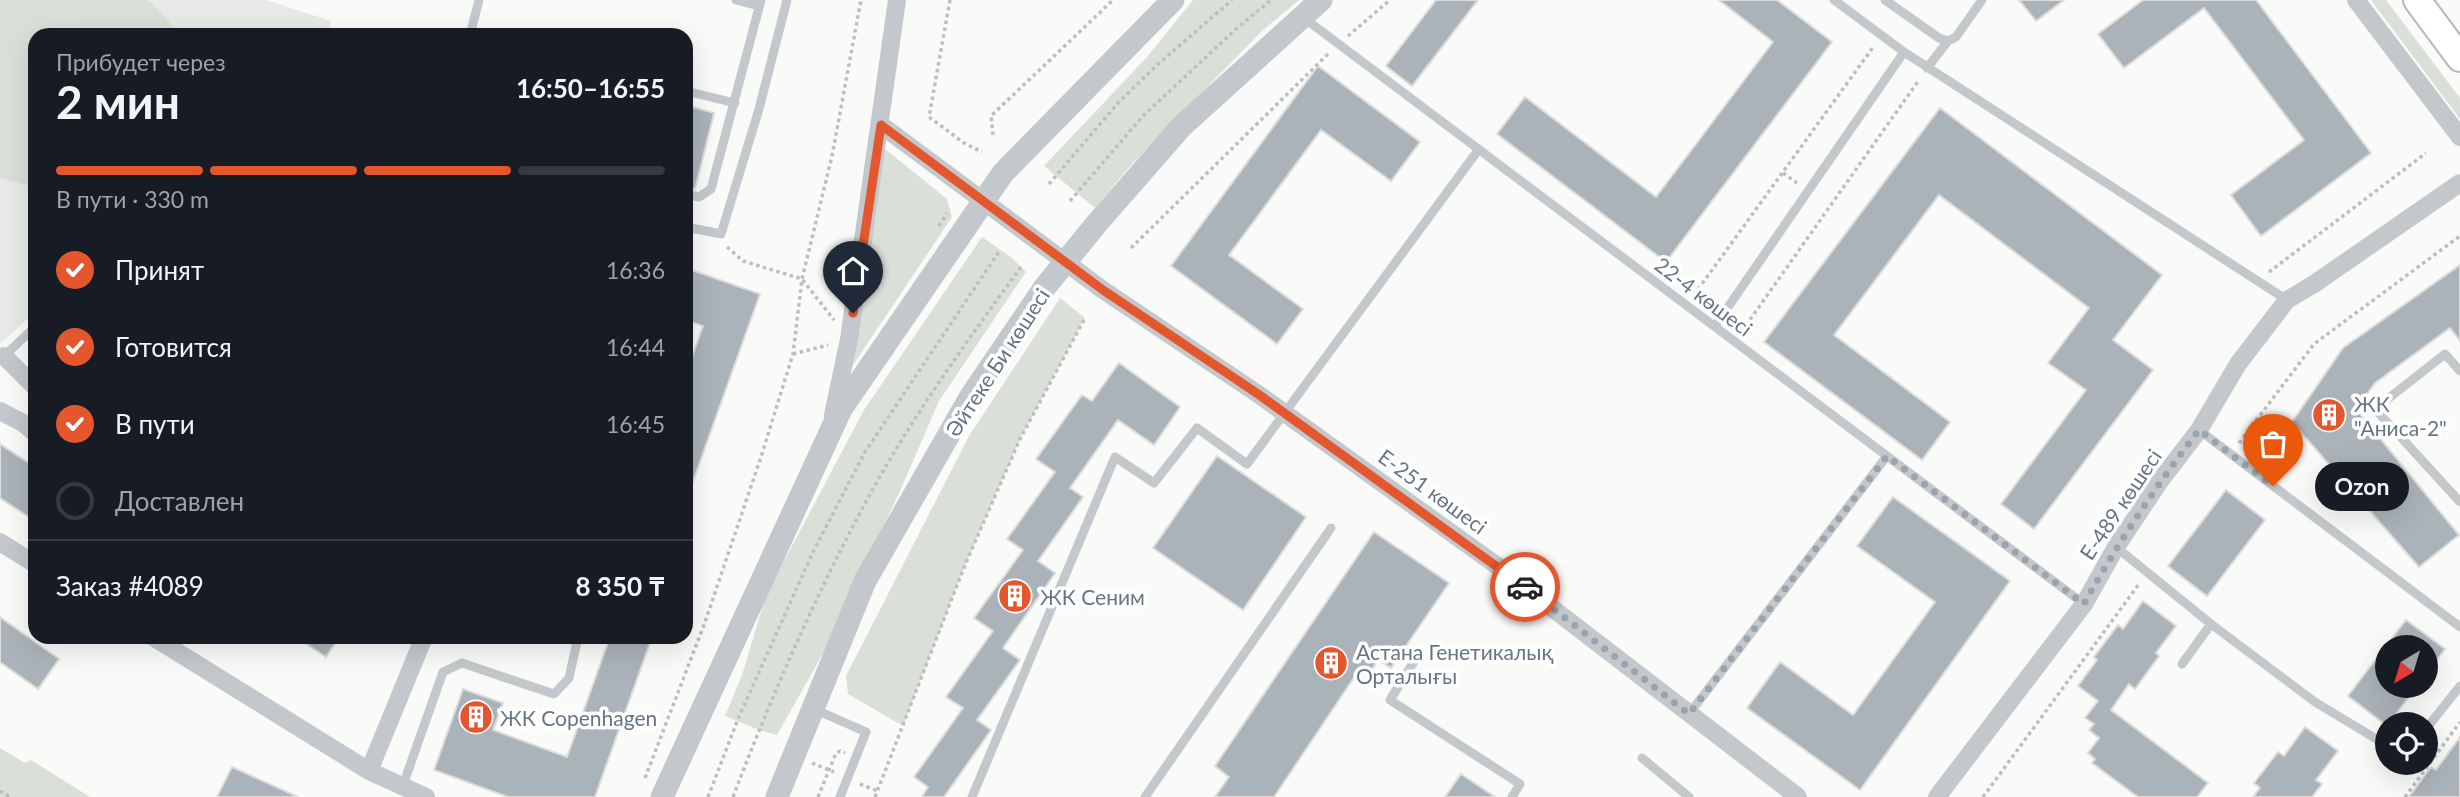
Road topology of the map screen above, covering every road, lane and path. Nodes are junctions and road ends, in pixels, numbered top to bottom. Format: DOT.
graph roads {
  1 [pos="479,0"];
  2 [pos="736,0"];
  3 [pos="787,0"];
  4 [pos="861,0"];
  5 [pos="897,0"];
  6 [pos="950,0"];
  7 [pos="1113,0"];
  8 [pos="1173,0"];
  9 [pos="1232,0"];
  10 [pos="1271,0"];
  11 [pos="1321,0"];
  12 [pos="1390,0"];
  13 [pos="1834,0"];
  14 [pos="1885,0"];
  15 [pos="1982,0"];
  16 [pos="2356,0"];
  17 [pos="2417,0"];
  18 [pos="760,3"];
  19 [pos="1302,17"];
  20 [pos="472,28"];
  21 [pos="1881,35"];
  22 [pos="1948,41"];
  23 [pos="1338,44"];
  24 [pos="1904,52"];
  25 [pos="2460,58"];
  26 [pos="1927,68"];
  27 [pos="693,93"];
  28 [pos="734,103"];
  29 [pos="881,125"];
  30 [pos="993,135"];
  31 [pos="2460,137"];
  32 [pos="1479,149"];
  33 [pos="982,152"];
  34 [pos="2426,153"];
  35 [pos="2460,183"];
  36 [pos="1049,184"];
  37 [pos="693,196"];
  38 [pos="984,201"];
  39 [pos="1070,201"];
  40 [pos="693,228"];
  41 [pos="722,234"];
  42 [pos="2460,236"];
  43 [pos="1131,248"];
  44 [pos="1000,250"];
  45 [pos="1065,261"];
  46 [pos="1021,267"];
  47 [pos="802,279"];
  48 [pos="2257,281"];
  49 [pos="2287,300"];
  50 [pos="1687,305"];
  51 [pos="1084,318"];
  52 [pos="1715,326"];
  53 [pos="28,334"];
  54 [pos="849,339"];
  55 [pos="1735,341"];
  56 [pos="793,354"];
  57 [pos="2,358"];
  58 [pos="2460,371"];
  59 [pos="28,381"];
  60 [pos="0,411"];
  61 [pos="1285,414"];
  62 [pos="28,427"];
  63 [pos="2199,430"];
  64 [pos="830,431"];
  65 [pos="2231,454"];
  66 [pos="1887,456"];
  67 [pos="2460,502"];
  68 [pos="1331,528"];
  69 [pos="0,542"];
  70 [pos="2116,547"];
  71 [pos="28,560"];
  72 [pos="2148,572"];
  73 [pos="2084,604"];
  74 [pos="2211,624"];
  75 [pos="2460,627"];
  76 [pos="164,644"];
  77 [pos="421,644"];
  78 [pos="576,644"];
  79 [pos="1418,655"];
  80 [pos="2182,664"];
  81 [pos="2460,686"];
  82 [pos="813,708"];
  83 [pos="1689,714"];
  84 [pos="2438,714"];
  85 [pos="2460,722"];
  86 [pos="2375,738"];
  87 [pos="793,756"];
  88 [pos="857,756"];
  89 [pos="1642,758"];
  90 [pos="829,770"];
  91 [pos="369,771"];
  92 [pos="847,780"];
  93 [pos="866,786"];
  94 [pos="402,788"];
  95 [pos="0,791"];
  96 [pos="652,791"];
  97 [pos="878,791"];
  98 [pos="10,797"];
  99 [pos="426,797"];
  100 [pos="708,797"];
  101 [pos="733,797"];
  102 [pos="777,797"];
  103 [pos="818,797"];
  104 [pos="840,797"];
  105 [pos="875,797"];
  106 [pos="972,797"];
  107 [pos="1146,797"];
  108 [pos="1512,797"];
  109 [pos="1689,797"];
  110 [pos="1798,797"];
  111 [pos="1937,797"];
  112 [pos="1983,797"];
  113 [pos="2405,797"];
  1 -- 20 [label="lane"];
  2 -- 18 [label="lane"];
  3 -- 41 [label="lane"];
  4 -- 47 [label="path"];
  5 -- 29 [label="street"];
  6 -- 33 [label="path"];
  7 -- 30 [label="path"];
  8 -- 38 [label="street"];
  9 -- 36 [label="path"];
  10 -- 39 [label="path"];
  11 -- 19 [label="street, Әйтеке Би көшесі"];
  12 -- 23 [label="path"];
  13 -- 21 [label="lane"];
  14 -- 22 [label="lane"];
  15 -- 22 [label="lane"];
  16 -- 31 [label="street"];
  17 -- 25 [label="main road"];
  18 -- 28 [label="lane"];
  19 -- 23 [label="lane, 22-4 көшесі"];
  19 -- 45 [label="street, Әйтеке Би көшесі"];
  21 -- 24 [label="lane"];
  21 -- 50 [label="path"];
  22 -- 26 [label="lane"];
  23 -- 32 [label="lane, 22-4 көшесі"];
  23 -- 43 [label="path"];
  24 -- 26 [label="lane"];
  24 -- 52 [label="lane"];
  26 -- 48 [label="lane"];
  26 -- 55 [label="path"];
  27 -- 28 [label="lane"];
  28 -- 37 [label="lane"];
  29 -- 38 [label="street, Е-251 көшесі"];
  29 -- 54 [label="street"];
  32 -- 50 [label="lane, 22-4 көшесі"];
  32 -- 61 [label="lane"];
  34 -- 48 [label="path"];
  35 -- 49 [label="street"];
  38 -- 45 [label="street, Е-251 көшесі"];
  38 -- 64 [label="street"];
  40 -- 41 [label="lane"];
  41 -- 47 [label="path"];
  42 -- 65 [label="path"];
  44 -- 100 [label="path"];
  45 -- 61 [label="street, Е-251 көшесі"];
  45 -- 82 [label="street, Әйтеке Би көшесі"];
  46 -- 101 [label="path"];
  47 -- 54 [label="path"];
  47 -- 56 [label="path"];
  48 -- 49 [label="lane"];
  49 -- 63 [label="street, Е-489 көшесі"];
  50 -- 52 [label="lane, 22-4 көшесі"];
  51 -- 97 [label="path"];
  52 -- 55 [label="lane, 22-4 көшесі"];
  53 -- 57 [label="lane"];
  54 -- 56 [label="path"];
  54 -- 64 [label="street"];
  55 -- 66 [label="lane, 22-4 көшесі"];
  56 -- 96 [label="path"];
  57 -- 59 [label="street"];
  58 -- 67 [label="lane"];
  60 -- 62 [label="street"];
  61 -- 83 [label="street, Е-251 көшесі"];
  61 -- 106 [label="lane"];
  63 -- 65 [label="lane"];
  63 -- 70 [label="street, Е-489 көшесі"];
  64 -- 96 [label="street"];
  65 -- 75 [label="lane"];
  66 -- 73 [label="lane, 22-4 көшесі"];
  66 -- 83 [label="lane"];
  68 -- 107 [label="lane"];
  69 -- 71 [label="street"];
  70 -- 72 [label="lane"];
  70 -- 73 [label="street, Е-489 көшесі"];
  72 -- 74 [label="lane"];
  72 -- 112 [label="path"];
  73 -- 111 [label="street, Е-489 көшесі"];
  74 -- 80 [label="lane"];
  74 -- 86 [label="lane"];
  76 -- 91 [label="street"];
  77 -- 91 [label="street"];
  78 -- 94 [label="lane"];
  79 -- 108 [label="lane"];
  81 -- 84 [label="lane"];
  82 -- 87 [label="street, Әйтеке Би көшесі"];
  82 -- 88 [label="lane"];
  83 -- 110 [label="street, Е-251 көшесі"];
  85 -- 113 [label="path"];
  87 -- 90 [label="path"];
  87 -- 102 [label="street, Әйтеке Би көшесі"];
  88 -- 90 [label="path"];
  88 -- 92 [label="lane"];
  89 -- 109 [label="lane"];
  90 -- 92 [label="path"];
  90 -- 103 [label="path"];
  91 -- 94 [label="street"];
  92 -- 104 [label="lane"];
  93 -- 97 [label="path"];
  94 -- 99 [label="street"];
  95 -- 98 [label="path"];
  97 -- 105 [label="path"];
}
